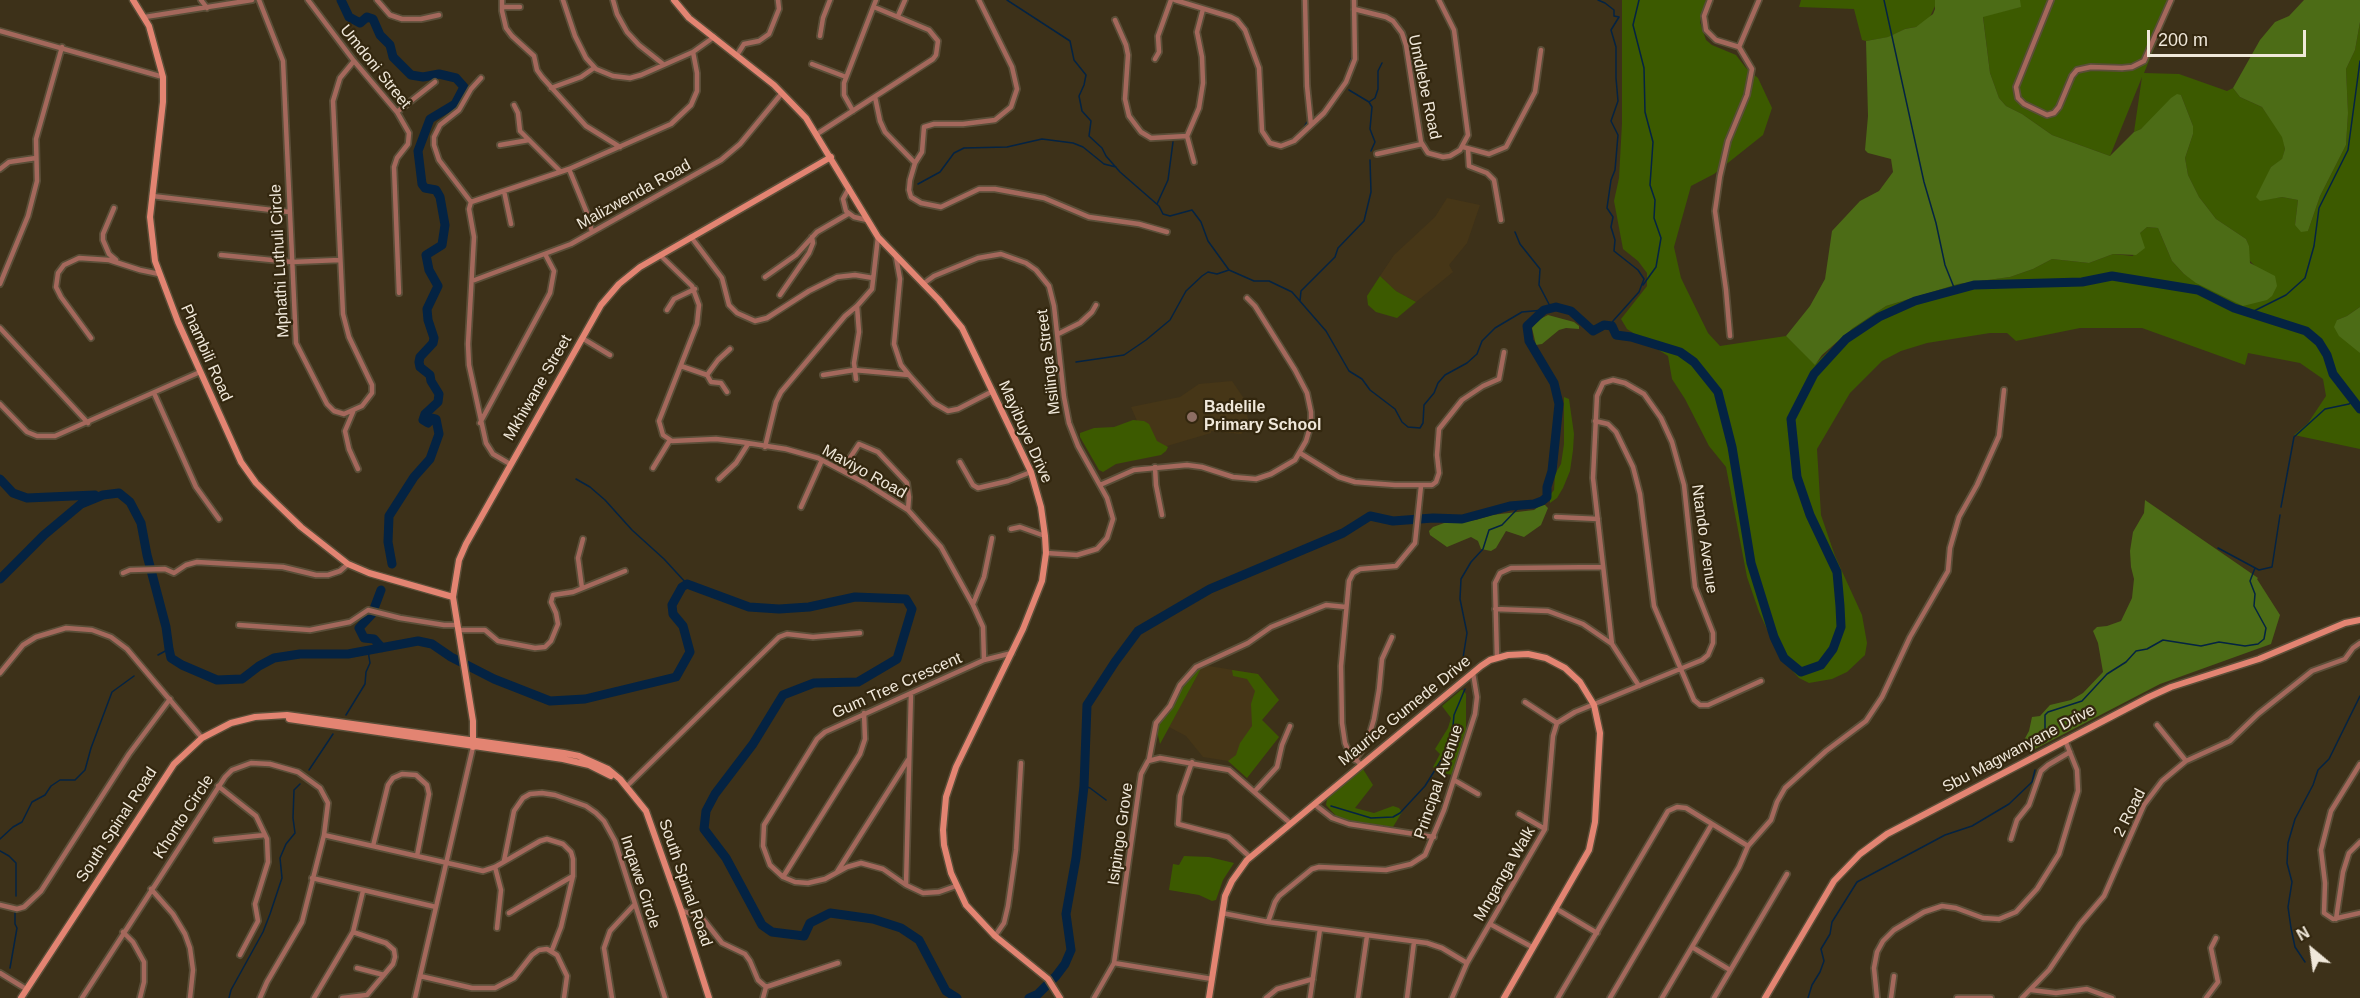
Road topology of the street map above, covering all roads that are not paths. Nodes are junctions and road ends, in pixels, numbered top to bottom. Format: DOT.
graph roads {
  1 [pos="133,0"];
  2 [pos="201,0"];
  3 [pos="252,0"];
  4 [pos="259,0"];
  5 [pos="308,0"];
  6 [pos="377,0"];
  7 [pos="502,0"];
  8 [pos="563,0"];
  9 [pos="613,0"];
  10 [pos="674,0"];
  11 [pos="778,0"];
  12 [pos="830,0"];
  13 [pos="876,0"];
  14 [pos="904,0"];
  15 [pos="979,0"];
  16 [pos="1173,0"];
  17 [pos="1305,0"];
  18 [pos="1354,0"];
  19 [pos="1439,0"];
  20 [pos="1710,0"];
  21 [pos="1759,0"];
  22 [pos="2051,0"];
  23 [pos="2171,0"];
  24 [pos="502,7"];
  25 [pos="520,7"];
  26 [pos="874,7"];
  27 [pos="207,8"];
  28 [pos="1203,9"];
  29 [pos="1354,9"];
  30 [pos="439,15"];
  31 [pos="898,16"];
  32 [pos="145,17"];
  33 [pos="1115,20"];
  34 [pos="0,30"];
  35 [pos="820,36"];
  36 [pos="714,38"];
  37 [pos="62,47"];
  38 [pos="1739,47"];
  39 [pos="1540,50"];
  40 [pos="693,52"];
  41 [pos="737,55"];
  42 [pos="1155,59"];
  43 [pos="354,61"];
  44 [pos="663,64"];
  45 [pos="812,64"];
  46 [pos="594,68"];
  47 [pos="163,76"];
  48 [pos="846,77"];
  49 [pos="481,78"];
  50 [pos="435,82"];
  51 [pos="551,88"];
  52 [pos="782,93"];
  53 [pos="875,97"];
  54 [pos="514,105"];
  55 [pos="853,111"];
  56 [pos="397,112"];
  57 [pos="1311,125"];
  58 [pos="817,134"];
  59 [pos="1187,136"];
  60 [pos="529,140"];
  61 [pos="1422,144"];
  62 [pos="500,145"];
  63 [pos="620,147"];
  64 [pos="1466,148"];
  65 [pos="1377,154"];
  66 [pos="831,157"];
  67 [pos="36,158"];
  68 [pos="1194,162"];
  69 [pos="915,163"];
  70 [pos="0,169"];
  71 [pos="569,169"];
  72 [pos="560,171"];
  73 [pos="849,188"];
  74 [pos="504,191"];
  75 [pos="151,196"];
  76 [pos="471,202"];
  77 [pos="114,208"];
  78 [pos="289,212"];
  79 [pos="848,214"];
  80 [pos="867,220"];
  81 [pos="1501,220"];
  82 [pos="511,224"];
  83 [pos="592,232"];
  84 [pos="1167,232"];
  85 [pos="691,237"];
  86 [pos="812,237"];
  87 [pos="878,237"];
  88 [pos="545,254"];
  89 [pos="221,255"];
  90 [pos="660,255"];
  91 [pos="896,257"];
  92 [pos="340,260"];
  93 [pos="118,261"];
  94 [pos="292,262"];
  95 [pos="159,274"];
  96 [pos="765,277"];
  97 [pos="873,278"];
  98 [pos="472,281"];
  99 [pos="0,284"];
  100 [pos="922,284"];
  101 [pos="694,289"];
  102 [pos="399,293"];
  103 [pos="780,295"];
  104 [pos="1247,298"];
  105 [pos="1096,304"];
  106 [pos="857,306"];
  107 [pos="667,310"];
  108 [pos="0,327"];
  109 [pos="1058,334"];
  110 [pos="1730,336"];
  111 [pos="582,338"];
  112 [pos="90,339"];
  113 [pos="730,349"];
  114 [pos="1504,352"];
  115 [pos="610,355"];
  116 [pos="681,366"];
  117 [pos="854,370"];
  118 [pos="200,372"];
  119 [pos="707,375"];
  120 [pos="823,375"];
  121 [pos="909,375"];
  122 [pos="856,379"];
  123 [pos="2004,390"];
  124 [pos="993,391"];
  125 [pos="728,392"];
  126 [pos="154,393"];
  127 [pos="0,404"];
  128 [pos="353,412"];
  129 [pos="1595,421"];
  130 [pos="88,423"];
  131 [pos="480,423"];
  132 [pos="670,440"];
  133 [pos="748,444"];
  134 [pos="765,447"];
  135 [pos="1300,453"];
  136 [pos="822,460"];
  137 [pos="960,462"];
  138 [pos="510,464"];
  139 [pos="1155,467"];
  140 [pos="653,468"];
  141 [pos="358,469"];
  142 [pos="842,470"];
  143 [pos="1031,472"];
  144 [pos="719,479"];
  145 [pos="1100,485"];
  146 [pos="1421,486"];
  147 [pos="801,507"];
  148 [pos="908,510"];
  149 [pos="1162,515"];
  150 [pos="1556,517"];
  151 [pos="219,519"];
  152 [pos="1598,519"];
  153 [pos="1011,529"];
  154 [pos="1045,536"];
  155 [pos="992,538"];
  156 [pos="583,539"];
  157 [pos="1046,553"];
  158 [pos="348,564"];
  159 [pos="1603,567"];
  160 [pos="625,571"];
  161 [pos="123,573"];
  162 [pos="582,588"];
  163 [pos="453,597"];
  164 [pos="973,605"];
  165 [pos="1347,607"];
  166 [pos="1495,609"];
  167 [pos="2360,620"];
  168 [pos="239,625"];
  169 [pos="458,631"];
  170 [pos="860,633"];
  171 [pos="1392,637"];
  172 [pos="2360,643"];
  173 [pos="1612,644"];
  174 [pos="1012,653"];
  175 [pos="1497,658"];
  176 [pos="984,660"];
  177 [pos="1679,669"];
  178 [pos="0,673"];
  179 [pos="1473,673"];
  180 [pos="1761,681"];
  181 [pos="1639,686"];
  182 [pos="911,693"];
  183 [pos="170,699"];
  184 [pos="1525,702"];
  185 [pos="1594,705"];
  186 [pos="864,713"];
  187 [pos="1557,723"];
  188 [pos="2157,725"];
  189 [pos="1290,726"];
  190 [pos="202,738"];
  191 [pos="2065,740"];
  192 [pos="473,744"];
  193 [pos="2070,752"];
  194 [pos="910,758"];
  195 [pos="1355,760"];
  196 [pos="1148,761"];
  197 [pos="2186,761"];
  198 [pos="1192,762"];
  199 [pos="1021,763"];
  200 [pos="2360,764"];
  201 [pos="1361,765"];
  202 [pos="1454,780"];
  203 [pos="625,785"];
  204 [pos="218,786"];
  205 [pos="1255,791"];
  206 [pos="1478,794"];
  207 [pos="1314,804"];
  208 [pos="1519,814"];
  209 [pos="1290,823"];
  210 [pos="1712,824"];
  211 [pos="1545,829"];
  212 [pos="265,835"];
  213 [pos="324,835"];
  214 [pos="1434,837"];
  215 [pos="2011,839"];
  216 [pos="216,840"];
  217 [pos="2360,842"];
  218 [pos="373,846"];
  219 [pos="1747,847"];
  220 [pos="417,856"];
  221 [pos="1250,857"];
  222 [pos="504,861"];
  223 [pos="446,864"];
  224 [pos="495,867"];
  225 [pos="837,872"];
  226 [pos="1787,874"];
  227 [pos="573,876"];
  228 [pos="783,877"];
  229 [pos="312,878"];
  230 [pos="906,885"];
  231 [pos="956,886"];
  232 [pos="151,889"];
  233 [pos="363,891"];
  234 [pos="635,904"];
  235 [pos="0,905"];
  236 [pos="436,907"];
  237 [pos="1556,908"];
  238 [pos="681,910"];
  239 [pos="509,913"];
  240 [pos="1222,913"];
  241 [pos="2360,913"];
  242 [pos="2336,919"];
  243 [pos="1268,922"];
  244 [pos="1490,924"];
  245 [pos="497,928"];
  246 [pos="1320,929"];
  247 [pos="123,932"];
  248 [pos="353,932"];
  249 [pos="1597,933"];
  250 [pos="995,936"];
  251 [pos="1367,936"];
  252 [pos="2216,938"];
  253 [pos="1414,942"];
  254 [pos="1692,947"];
  255 [pos="1532,948"];
  256 [pos="552,950"];
  257 [pos="240,955"];
  258 [pos="838,963"];
  259 [pos="1114,963"];
  260 [pos="1467,963"];
  261 [pos="357,968"];
  262 [pos="1730,970"];
  263 [pos="0,973"];
  264 [pos="384,975"];
  265 [pos="1894,975"];
  266 [pos="420,976"];
  267 [pos="1212,979"];
  268 [pos="1313,979"];
  269 [pos="766,987"];
  270 [pos="26,990"];
  271 [pos="2031,990"];
  272 [pos="21,998"];
  273 [pos="82,998"];
  274 [pos="140,998"];
  275 [pos="190,998"];
  276 [pos="260,998"];
  277 [pos="314,998"];
  278 [pos="342,998"];
  279 [pos="416,998"];
  280 [pos="564,998"];
  281 [pos="612,998"];
  282 [pos="665,998"];
  283 [pos="709,998"];
  284 [pos="763,998"];
  285 [pos="1060,998"];
  286 [pos="1094,998"];
  287 [pos="1209,998"];
  288 [pos="1266,998"];
  289 [pos="1311,998"];
  290 [pos="1358,998"];
  291 [pos="1407,998"];
  292 [pos="1452,998"];
  293 [pos="1504,998"];
  294 [pos="1558,998"];
  295 [pos="1610,998"];
  296 [pos="1662,998"];
  297 [pos="1714,998"];
  298 [pos="1765,998"];
  299 [pos="1877,998"];
  300 [pos="1891,998"];
  301 [pos="1957,998"];
  302 [pos="1991,998"];
  303 [pos="2022,998"];
  304 [pos="2112,998"];
  305 [pos="2206,998"];
  1 -- 32 [label="street, Phambili Road"];
  2 -- 27 [label="street"];
  3 -- 27 [label="street"];
  4 -- 78 [label="street, Mphathi Luthuli Circle"];
  5 -- 43 [label="street, Umdoni Street"];
  6 -- 30 [label="street"];
  7 -- 24 [label="street"];
  8 -- 46 [label="street"];
  9 -- 44 [label="street"];
  10 -- 36 [label="street, Mayibuye Drive"];
  11 -- 41 [label="street"];
  12 -- 35 [label="street"];
  13 -- 26 [label="street"];
  14 -- 31 [label="street"];
  15 -- 69 [label="street"];
  16 -- 28 [label="street"];
  16 -- 42 [label="street"];
  17 -- 57 [label="street"];
  18 -- 29 [label="street"];
  19 -- 64 [label="street, Umdlebe Road"];
  20 -- 38 [label="street"];
  21 -- 38 [label="street"];
  22 -- 23 [label="street"];
  24 -- 25 [label="street"];
  24 -- 51 [label="street"];
  26 -- 31 [label="street"];
  26 -- 48 [label="street"];
  27 -- 32 [label="street"];
  28 -- 57 [label="street"];
  28 -- 59 [label="street"];
  29 -- 57 [label="street"];
  29 -- 61 [label="street, Umdlebe Road"];
  31 -- 53 [label="street"];
  32 -- 47 [label="street, Phambili Road"];
  33 -- 59 [label="street"];
  34 -- 37 [label="street"];
  36 -- 40 [label="street"];
  36 -- 41 [label="street, Mayibuye Drive"];
  37 -- 47 [label="street"];
  37 -- 67 [label="street"];
  38 -- 110 [label="street"];
  39 -- 64 [label="street"];
  40 -- 44 [label="street"];
  40 -- 63 [label="street"];
  41 -- 52 [label="street, Mayibuye Drive"];
  43 -- 56 [label="street, Umdoni Street"];
  43 -- 92 [label="street"];
  44 -- 46 [label="street"];
  45 -- 48 [label="street"];
  46 -- 51 [label="street"];
  47 -- 75 [label="street, Phambili Road"];
  48 -- 55 [label="street"];
  49 -- 76 [label="street"];
  50 -- 56 [label="street"];
  51 -- 63 [label="street"];
  52 -- 58 [label="street, Mayibuye Drive"];
  52 -- 83 [label="street, Malizwenda Road"];
  53 -- 55 [label="street"];
  53 -- 69 [label="street"];
  54 -- 60 [label="street"];
  55 -- 58 [label="street"];
  56 -- 102 [label="street, Umdoni Street"];
  58 -- 66 [label="street, Mayibuye Drive"];
  59 -- 68 [label="street"];
  60 -- 62 [label="street"];
  60 -- 72 [label="street"];
  61 -- 64 [label="street, Umdlebe Road"];
  61 -- 65 [label="street"];
  63 -- 71 [label="street"];
  64 -- 81 [label="street"];
  66 -- 73 [label="street, Mayibuye Drive"];
  66 -- 85 [label="street, Mkhiwane Street"];
  67 -- 70 [label="street"];
  67 -- 99 [label="street"];
  69 -- 84 [label="street"];
  71 -- 72 [label="street"];
  71 -- 83 [label="street"];
  72 -- 74 [label="street"];
  73 -- 79 [label="street"];
  73 -- 80 [label="street, Mayibuye Drive"];
  74 -- 76 [label="street"];
  74 -- 82 [label="street"];
  75 -- 78 [label="street"];
  75 -- 95 [label="street, Phambili Road"];
  76 -- 98 [label="street"];
  77 -- 93 [label="street"];
  78 -- 94 [label="street, Mphathi Luthuli Circle"];
  79 -- 80 [label="street"];
  79 -- 86 [label="street"];
  80 -- 87 [label="street, Mayibuye Drive"];
  83 -- 88 [label="street, Malizwenda Road"];
  85 -- 90 [label="street, Mkhiwane Street"];
  85 -- 97 [label="street"];
  86 -- 96 [label="street"];
  86 -- 103 [label="street"];
  87 -- 91 [label="street, Mayibuye Drive"];
  87 -- 97 [label="street"];
  88 -- 98 [label="street, Malizwenda Road"];
  88 -- 131 [label="street"];
  89 -- 94 [label="street"];
  90 -- 101 [label="street"];
  90 -- 111 [label="street, Mkhiwane Street"];
  91 -- 100 [label="street, Mayibuye Drive"];
  91 -- 121 [label="street"];
  92 -- 94 [label="street"];
  92 -- 128 [label="street"];
  93 -- 95 [label="street"];
  93 -- 112 [label="street"];
  94 -- 128 [label="street, Mphathi Luthuli Circle"];
  95 -- 118 [label="street, Phambili Road"];
  97 -- 106 [label="street"];
  98 -- 131 [label="street"];
  100 -- 109 [label="street, Msilinga Street"];
  100 -- 124 [label="street, Mayibuye Drive"];
  101 -- 107 [label="street"];
  101 -- 116 [label="street"];
  104 -- 135 [label="street"];
  105 -- 109 [label="street"];
  106 -- 117 [label="street"];
  106 -- 134 [label="street"];
  108 -- 130 [label="street"];
  109 -- 145 [label="street, Msilinga Street"];
  111 -- 115 [label="street"];
  111 -- 138 [label="street, Mkhiwane Street"];
  113 -- 119 [label="street"];
  114 -- 146 [label="street"];
  116 -- 119 [label="street"];
  116 -- 132 [label="street"];
  117 -- 120 [label="street"];
  117 -- 121 [label="street"];
  117 -- 122 [label="street"];
  118 -- 126 [label="street"];
  118 -- 158 [label="street, Phambili Road"];
  119 -- 125 [label="street"];
  121 -- 124 [label="street"];
  123 -- 219 [label="street"];
  124 -- 143 [label="street, Mayibuye Drive"];
  126 -- 130 [label="street"];
  126 -- 151 [label="street"];
  127 -- 130 [label="street"];
  128 -- 141 [label="street"];
  129 -- 152 [label="street"];
  129 -- 177 [label="street"];
  129 -- 177 [label="street, Ntando Avenue"];
  131 -- 138 [label="street"];
  132 -- 133 [label="street, Maviyo Road"];
  132 -- 140 [label="street"];
  133 -- 134 [label="street, Maviyo Road"];
  133 -- 144 [label="street"];
  134 -- 136 [label="street, Maviyo Road"];
  135 -- 139 [label="street"];
  135 -- 146 [label="street"];
  136 -- 142 [label="street, Maviyo Road"];
  136 -- 147 [label="street"];
  137 -- 143 [label="street"];
  138 -- 163 [label="street, Mkhiwane Street"];
  139 -- 145 [label="street"];
  139 -- 149 [label="street"];
  142 -- 148 [label="street, Maviyo Road"];
  142 -- 148 [label="street"];
  143 -- 154 [label="street, Mayibuye Drive"];
  145 -- 157 [label="street, Msilinga Street"];
  146 -- 165 [label="street"];
  148 -- 164 [label="street, Maviyo Road"];
  150 -- 152 [label="street"];
  152 -- 159 [label="street"];
  153 -- 154 [label="street"];
  154 -- 157 [label="street, Mayibuye Drive"];
  155 -- 164 [label="street"];
  156 -- 162 [label="street"];
  157 -- 174 [label="street, Mayibuye Drive"];
  158 -- 161 [label="street"];
  158 -- 163 [label="street, Phambili Road"];
  159 -- 166 [label="street"];
  159 -- 173 [label="street"];
  160 -- 162 [label="street"];
  162 -- 169 [label="street"];
  163 -- 169 [label="street, Mkhiwane Street"];
  164 -- 176 [label="street, Maviyo Road"];
  165 -- 195 [label="street"];
  165 -- 196 [label="street, Isipingo Grove"];
  166 -- 173 [label="street"];
  166 -- 175 [label="street"];
  167 -- 191 [label="street, Sbu Magwanyane Drive"];
  168 -- 169 [label="street"];
  169 -- 192 [label="street, Mkhiwane Street"];
  170 -- 203 [label="street"];
  171 -- 195 [label="street"];
  172 -- 197 [label="street, 2 Road"];
  173 -- 181 [label="street"];
  174 -- 176 [label="street, Gum Tree Crescent"];
  174 -- 231 [label="street, Mayibuye Drive"];
  175 -- 179 [label="street, Maurice Gumede Drive"];
  175 -- 185 [label="street, Maurice Gumede Drive"];
  176 -- 182 [label="street, Gum Tree Crescent"];
  177 -- 180 [label="street"];
  177 -- 181 [label="street, Ntando Avenue"];
  178 -- 183 [label="street"];
  179 -- 201 [label="street, Maurice Gumede Drive"];
  179 -- 202 [label="street, Principal Avenue"];
  181 -- 185 [label="street, Ntando Avenue"];
  182 -- 186 [label="street, Gum Tree Crescent"];
  182 -- 194 [label="street"];
  183 -- 190 [label="street"];
  183 -- 235 [label="street"];
  184 -- 187 [label="street"];
  185 -- 187 [label="street"];
  185 -- 237 [label="street, Maurice Gumede Drive"];
  186 -- 228 [label="street"];
  186 -- 228 [label="street, Gum Tree Crescent"];
  187 -- 211 [label="street, Mnganga Walk"];
  188 -- 197 [label="street"];
  189 -- 205 [label="street"];
  190 -- 192 [label="street, South Spinal Road"];
  190 -- 270 [label="street, South Spinal Road"];
  191 -- 193 [label="street"];
  191 -- 298 [label="street, Sbu Magwanyane Drive"];
  192 -- 203 [label="street, South Spinal Road"];
  192 -- 223 [label="street"];
  193 -- 215 [label="street"];
  193 -- 299 [label="street"];
  194 -- 225 [label="street"];
  194 -- 230 [label="street"];
  195 -- 201 [label="street"];
  196 -- 198 [label="street"];
  196 -- 259 [label="street, Isipingo Grove"];
  197 -- 271 [label="street, 2 Road"];
  198 -- 205 [label="street"];
  198 -- 221 [label="street"];
  199 -- 250 [label="street"];
  200 -- 242 [label="street"];
  201 -- 207 [label="street, Maurice Gumede Drive"];
  202 -- 206 [label="street"];
  202 -- 214 [label="street, Principal Avenue"];
  203 -- 238 [label="street, South Spinal Road"];
  204 -- 212 [label="street"];
  204 -- 213 [label="street, Khonto Circle"];
  204 -- 232 [label="street, Khonto Circle"];
  205 -- 209 [label="street"];
  207 -- 209 [label="street, Maurice Gumede Drive"];
  207 -- 214 [label="street"];
  208 -- 211 [label="street"];
  209 -- 221 [label="street, Maurice Gumede Drive"];
  210 -- 219 [label="street"];
  210 -- 249 [label="street"];
  210 -- 295 [label="street"];
  211 -- 244 [label="street, Mnganga Walk"];
  212 -- 216 [label="street"];
  212 -- 257 [label="street"];
  213 -- 218 [label="street"];
  213 -- 229 [label="street, Khonto Circle"];
  214 -- 243 [label="street, Principal Avenue"];
  217 -- 242 [label="street"];
  218 -- 220 [label="street"];
  218 -- 220 [label="street"];
  219 -- 254 [label="street"];
  220 -- 223 [label="street"];
  221 -- 240 [label="street, Maurice Gumede Drive"];
  222 -- 224 [label="street"];
  222 -- 227 [label="street"];
  222 -- 234 [label="street, Inqawe Circle"];
  223 -- 224 [label="street"];
  223 -- 236 [label="street"];
  224 -- 245 [label="street"];
  225 -- 228 [label="street"];
  225 -- 230 [label="street"];
  226 -- 262 [label="street"];
  227 -- 239 [label="street"];
  227 -- 256 [label="street"];
  229 -- 233 [label="street"];
  229 -- 276 [label="street, Khonto Circle"];
  230 -- 231 [label="street"];
  231 -- 250 [label="street, Mayibuye Drive"];
  232 -- 247 [label="street, Khonto Circle"];
  232 -- 275 [label="street"];
  233 -- 236 [label="street"];
  233 -- 248 [label="street"];
  234 -- 281 [label="street"];
  234 -- 282 [label="street, Inqawe Circle"];
  236 -- 266 [label="street"];
  237 -- 249 [label="street"];
  237 -- 255 [label="street, Maurice Gumede Drive"];
  238 -- 269 [label="street"];
  238 -- 283 [label="street, South Spinal Road"];
  240 -- 243 [label="street"];
  240 -- 267 [label="street, Maurice Gumede Drive"];
  241 -- 242 [label="street"];
  243 -- 246 [label="street"];
  244 -- 255 [label="street"];
  244 -- 260 [label="street, Mnganga Walk"];
  246 -- 251 [label="street"];
  246 -- 268 [label="street"];
  247 -- 273 [label="street, Khonto Circle"];
  247 -- 274 [label="street"];
  248 -- 264 [label="street"];
  248 -- 277 [label="street"];
  249 -- 294 [label="street"];
  250 -- 285 [label="street, Mayibuye Drive"];
  251 -- 253 [label="street"];
  251 -- 290 [label="street"];
  252 -- 305 [label="street"];
  253 -- 260 [label="street"];
  253 -- 291 [label="street"];
  254 -- 262 [label="street"];
  254 -- 296 [label="street"];
  255 -- 293 [label="street, Maurice Gumede Drive"];
  256 -- 266 [label="street"];
  256 -- 280 [label="street"];
  258 -- 269 [label="street"];
  259 -- 267 [label="street"];
  259 -- 286 [label="street, Isipingo Grove"];
  260 -- 292 [label="street, Mnganga Walk"];
  261 -- 264 [label="street"];
  262 -- 297 [label="street"];
  263 -- 270 [label="street"];
  264 -- 278 [label="street"];
  265 -- 300 [label="street"];
  266 -- 279 [label="street"];
  267 -- 287 [label="street, Maurice Gumede Drive"];
  268 -- 288 [label="street"];
  268 -- 289 [label="street"];
  269 -- 284 [label="street"];
  270 -- 272 [label="street, South Spinal Road"];
  271 -- 303 [label="street, 2 Road"];
  271 -- 304 [label="street"];
  301 -- 302 [label="street"];
}
